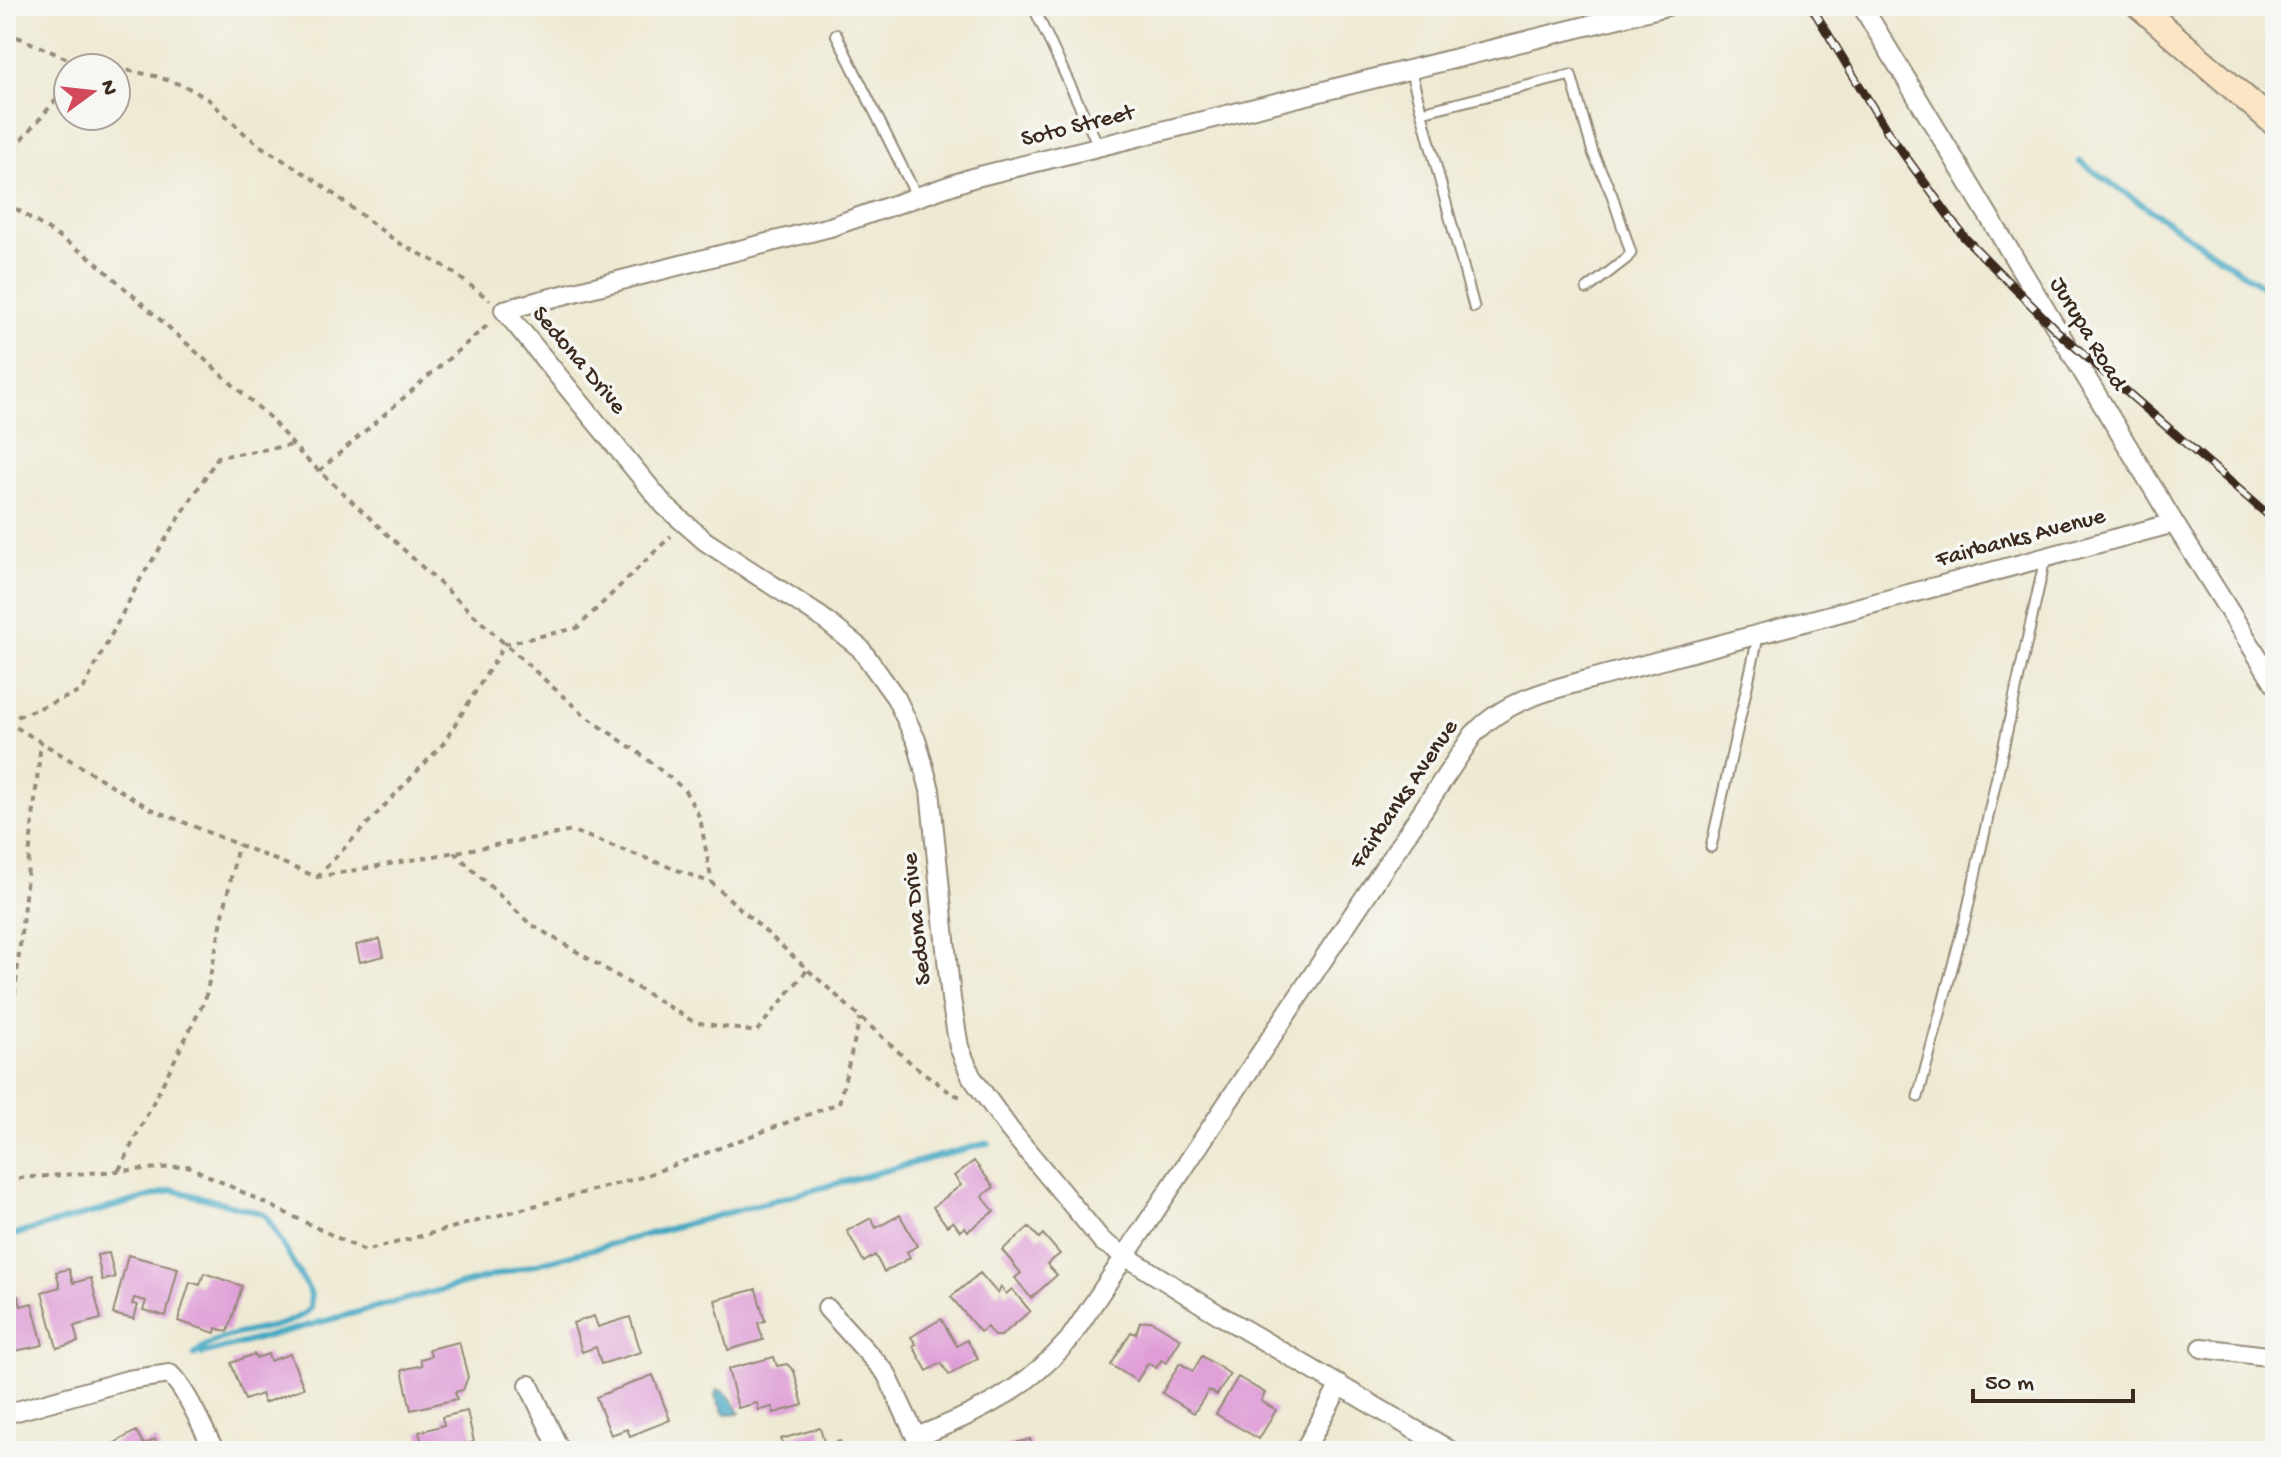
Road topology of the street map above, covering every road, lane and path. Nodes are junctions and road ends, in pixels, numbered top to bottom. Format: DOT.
graph roads {
  1 [pos="1033,6"];
  2 [pos="1667,6"];
  3 [pos="1862,6"];
  4 [pos="2139,6"];
  5 [pos="6,32"];
  6 [pos="836,34"];
  7 [pos="52,54"];
  8 [pos="1410,69"];
  9 [pos="132,72"];
  10 [pos="52,105"];
  11 [pos="1422,112"];
  12 [pos="2275,124"];
  13 [pos="1099,147"];
  14 [pos="6,158"];
  15 [pos="917,197"];
  16 [pos="6,202"];
  17 [pos="1587,289"];
  18 [pos="1474,307"];
  19 [pos="504,310"];
  20 [pos="293,445"];
  21 [pos="319,471"];
  22 [pos="685,523"];
  23 [pos="2174,523"];
  24 [pos="2045,557"];
  25 [pos="1759,633"];
  26 [pos="505,644"];
  27 [pos="2275,684"];
  28 [pos="6,721"];
  29 [pos="41,742"];
  30 [pos="238,845"];
  31 [pos="1711,847"];
  32 [pos="454,852"];
  33 [pos="317,877"];
  34 [pos="712,883"];
  35 [pos="808,969"];
  36 [pos="860,1018"];
  37 [pos="6,1042"];
  38 [pos="1918,1097"];
  39 [pos="975,1102"];
  40 [pos="119,1170"];
  41 [pos="6,1179"];
  42 [pos="1124,1256"];
  43 [pos="827,1308"];
  44 [pos="2202,1348"];
  45 [pos="2275,1357"];
  46 [pos="529,1385"];
  47 [pos="1340,1385"];
  48 [pos="6,1414"];
  49 [pos="918,1444"];
  50 [pos="215,1451"];
  51 [pos="560,1451"];
  52 [pos="1304,1451"];
  53 [pos="1451,1451"];
  1 -- 13 [label="lane"];
  2 -- 8 [label="street, Soto Street"];
  3 -- 23 [label="street, Jurupa Road"];
  4 -- 12 [label="street"];
  5 -- 7 [label="path"];
  6 -- 15 [label="lane"];
  8 -- 11 [label="lane"];
  8 -- 13 [label="street, Soto Street"];
  9 -- 19 [label="path"];
  10 -- 14 [label="path"];
  11 -- 17 [label="lane"];
  11 -- 18 [label="lane"];
  13 -- 15 [label="street, Soto Street"];
  15 -- 19 [label="street, Soto Street"];
  16 -- 20 [label="path"];
  19 -- 21 [label="path"];
  19 -- 22 [label="street, Sedona Drive"];
  20 -- 21 [label="path"];
  20 -- 28 [label="path"];
  21 -- 26 [label="path"];
  22 -- 26 [label="path"];
  22 -- 42 [label="street, Sedona Drive"];
  23 -- 24 [label="street, Fairbanks Avenue"];
  23 -- 27 [label="street, Jurupa Road"];
  24 -- 25 [label="street, Fairbanks Avenue"];
  24 -- 38 [label="lane"];
  25 -- 31 [label="lane"];
  25 -- 42 [label="street, Fairbanks Avenue"];
  26 -- 33 [label="path"];
  26 -- 34 [label="path"];
  28 -- 29 [label="path"];
  29 -- 30 [label="path"];
  29 -- 37 [label="path"];
  30 -- 33 [label="path"];
  30 -- 40 [label="path"];
  32 -- 33 [label="path"];
  32 -- 34 [label="path"];
  32 -- 35 [label="path"];
  34 -- 35 [label="path"];
  35 -- 36 [label="path"];
  36 -- 39 [label="path"];
  36 -- 40 [label="path"];
  40 -- 41 [label="path"];
  42 -- 47 [label="street, Sedona Drive"];
  42 -- 49 [label="street, Fairbanks Avenue"];
  43 -- 49 [label="street"];
  44 -- 45 [label="street"];
  46 -- 51 [label="street"];
  47 -- 52 [label="street"];
  47 -- 53 [label="street, Sedona Drive"];
  48 -- 50 [label="street"];
}
